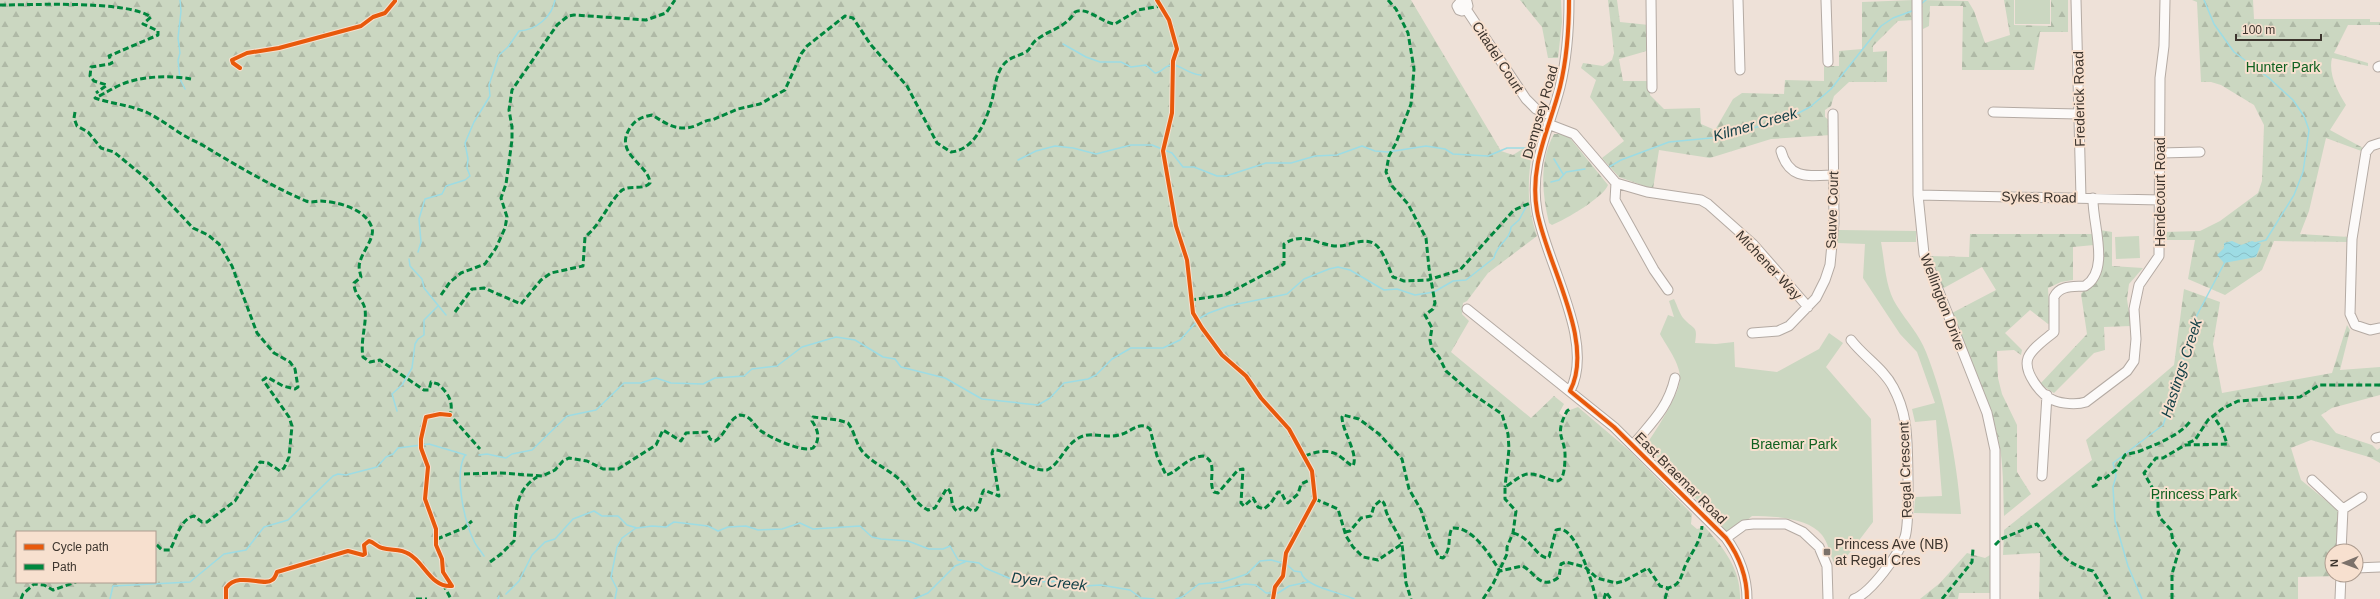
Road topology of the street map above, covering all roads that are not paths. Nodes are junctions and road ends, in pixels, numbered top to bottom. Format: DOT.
graph roads {
  1 [pos="1462,0"];
  2 [pos="1569,0"];
  3 [pos="1651,0"];
  4 [pos="1738,0"];
  5 [pos="1826,0"];
  6 [pos="1917,0"];
  7 [pos="2076,0"];
  8 [pos="2165,0"];
  9 [pos="1828,62"];
  10 [pos="1740,70"];
  11 [pos="1652,88"];
  12 [pos="1993,112"];
  13 [pos="1833,114"];
  14 [pos="2079,114"];
  15 [pos="1549,120"];
  16 [pos="2380,143"];
  17 [pos="1781,151"];
  18 [pos="2200,152"];
  19 [pos="2161,153"];
  20 [pos="1834,175"];
  21 [pos="1616,183"];
  22 [pos="1918,195"];
  23 [pos="2081,198"];
  24 [pos="2093,198"];
  25 [pos="2160,200"];
  26 [pos="1668,290"];
  27 [pos="1808,307"];
  28 [pos="1467,309"];
  29 [pos="2380,328"];
  30 [pos="1752,333"];
  31 [pos="1851,340"];
  32 [pos="1675,378"];
  33 [pos="1570,391"];
  34 [pos="2046,395"];
  35 [pos="1633,445"];
  36 [pos="2042,476"];
  37 [pos="2312,480"];
  38 [pos="2362,497"];
  39 [pos="2343,509"];
  40 [pos="1726,538"];
  41 [pos="2341,543"];
  42 [pos="2380,567"];
  43 [pos="2364,568"];
  44 [pos="2340,583"];
  45 [pos="1747,599"];
  46 [pos="1828,599"];
  47 [pos="1854,599"];
  48 [pos="1995,599"];
  49 [pos="2340,599"];
  1 -- 15 [label="street, Citadel Court"];
  2 -- 15 [label="street, Dempsey Road"];
  3 -- 11 [label="street"];
  4 -- 10 [label="street"];
  5 -- 9 [label="street"];
  6 -- 22 [label="street, Wellington Drive"];
  7 -- 14 [label="street, Frederick Road"];
  8 -- 19 [label="street, Hendecourt Road"];
  12 -- 14 [label="street"];
  13 -- 20 [label="street, Sauve Court"];
  14 -- 23 [label="street, Frederick Road"];
  15 -- 21 [label="street"];
  15 -- 33 [label="street, Dempsey Road"];
  16 -- 29 [label="street"];
  17 -- 20 [label="street"];
  18 -- 19 [label="street"];
  19 -- 25 [label="street, Hendecourt Road"];
  20 -- 27 [label="street, Sauve Court"];
  21 -- 26 [label="street"];
  21 -- 27 [label="street, Michener Way"];
  22 -- 23 [label="street, Sykes Road"];
  22 -- 48 [label="street, Wellington Drive"];
  23 -- 24 [label="street, Sykes Road"];
  24 -- 25 [label="street, Sykes Road"];
  24 -- 34 [label="street"];
  25 -- 34 [label="street, Hendecourt Road"];
  27 -- 30 [label="street, Sauve Court"];
  28 -- 33 [label="street, East Braemar Road"];
  31 -- 47 [label="street, Regal Crescent"];
  32 -- 35 [label="street"];
  33 -- 35 [label="street, East Braemar Road"];
  34 -- 36 [label="street"];
  35 -- 40 [label="street, East Braemar Road"];
  37 -- 39 [label="street"];
  38 -- 39 [label="street"];
  39 -- 41 [label="street"];
  40 -- 45 [label="street, East Braemar Road"];
  40 -- 46 [label="street"];
  42 -- 43 [label="street"];
  44 -- 49 [label="street"];
}
